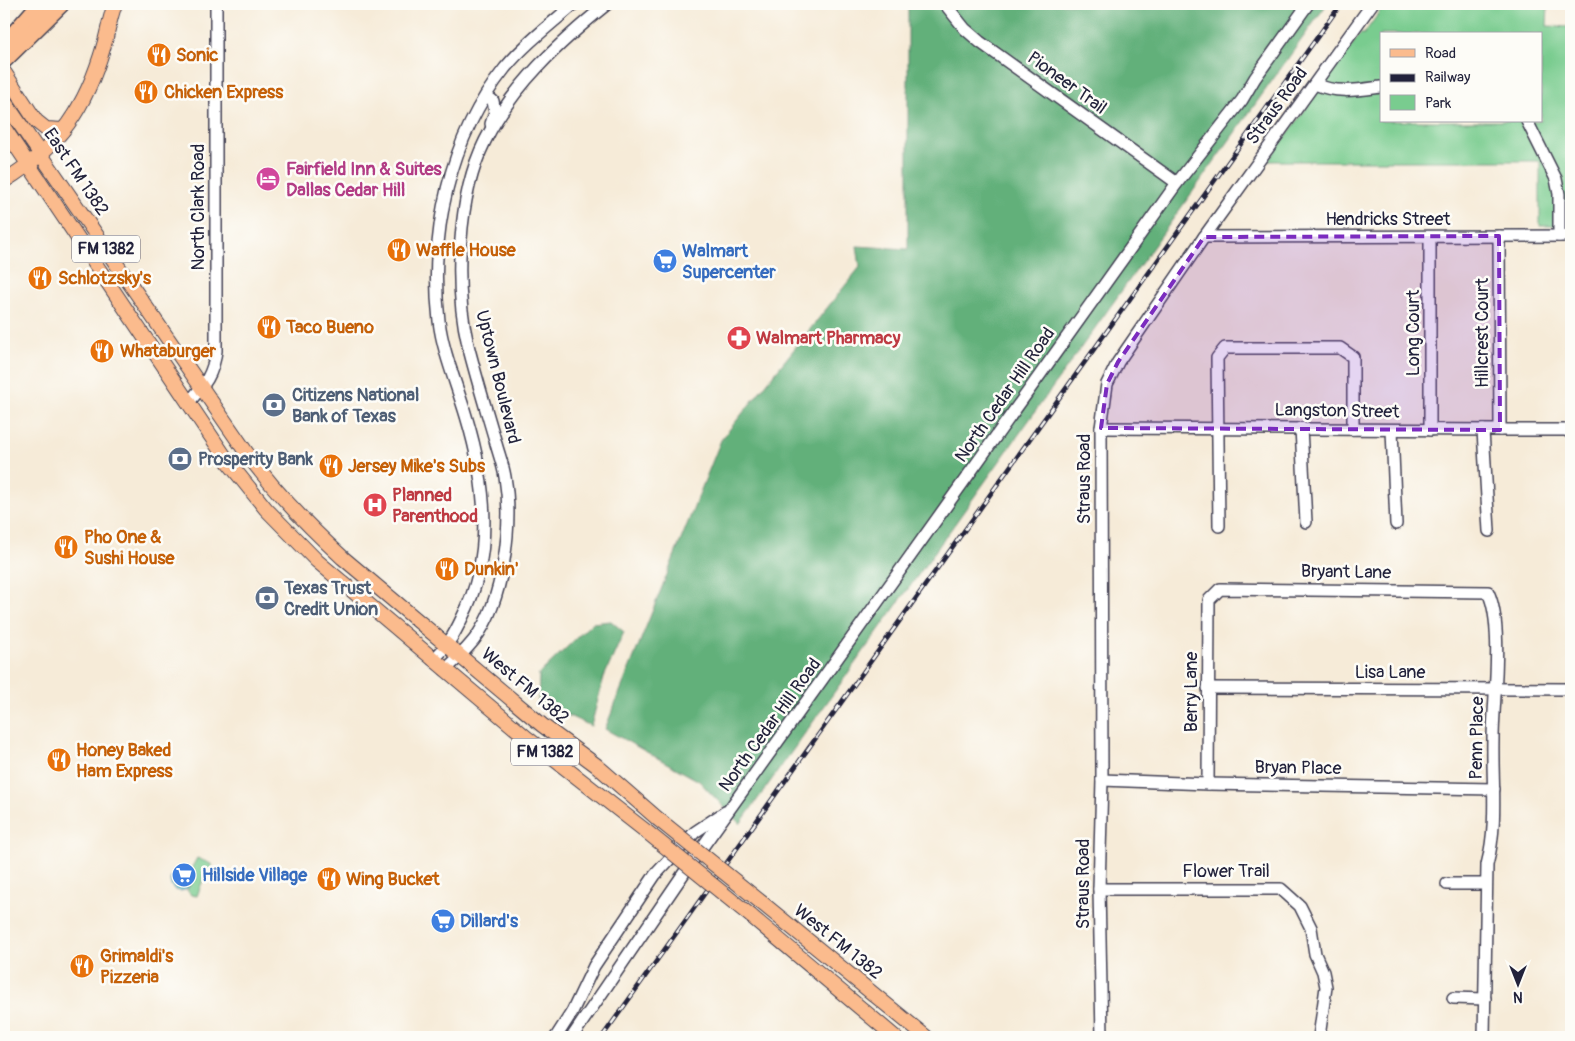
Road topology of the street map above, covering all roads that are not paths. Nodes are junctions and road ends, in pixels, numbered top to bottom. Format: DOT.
graph roads {
  1 [pos="40,4"];
  2 [pos="61,4"];
  3 [pos="115,4"];
  4 [pos="216,4"];
  5 [pos="607,4"];
  6 [pos="945,4"];
  7 [pos="1308,4"];
  8 [pos="1372,4"];
  9 [pos="568,6"];
  10 [pos="582,25"];
  11 [pos="4,45"];
  12 [pos="4,60"];
  13 [pos="7,76"];
  14 [pos="1315,84"];
  15 [pos="1380,87"];
  16 [pos="487,96"];
  17 [pos="4,102"];
  18 [pos="1528,122"];
  19 [pos="4,128"];
  20 [pos="63,130"];
  21 [pos="484,142"];
  22 [pos="42,155"];
  23 [pos="28,166"];
  24 [pos="4,181"];
  25 [pos="1177,183"];
  26 [pos="440,230"];
  27 [pos="461,233"];
  28 [pos="1499,236"];
  29 [pos="1559,236"];
  30 [pos="1571,236"];
  31 [pos="1204,237"];
  32 [pos="1430,237"];
  33 [pos="93,260"];
  34 [pos="119,268"];
  35 [pos="105,279"];
  36 [pos="151,315"];
  37 [pos="202,388"];
  38 [pos="189,402"];
  39 [pos="1101,428"];
  40 [pos="1218,428"];
  41 [pos="1301,428"];
  42 [pos="1353,429"];
  43 [pos="1392,430"];
  44 [pos="1430,430"];
  45 [pos="1483,430"];
  46 [pos="1500,430"];
  47 [pos="1571,433"];
  48 [pos="1306,522"];
  49 [pos="1396,524"];
  50 [pos="1219,526"];
  51 [pos="1489,531"];
  52 [pos="1488,592"];
  53 [pos="1209,600"];
  54 [pos="448,646"];
  55 [pos="459,656"];
  56 [pos="433,660"];
  57 [pos="445,670"];
  58 [pos="1208,688"];
  59 [pos="1571,689"];
  60 [pos="1495,690"];
  61 [pos="1102,780"];
  62 [pos="1208,784"];
  63 [pos="1494,789"];
  64 [pos="732,807"];
  65 [pos="1448,884"];
  66 [pos="1486,884"];
  67 [pos="1099,889"];
  68 [pos="638,900"];
  69 [pos="630,912"];
  70 [pos="657,912"];
  71 [pos="648,926"];
  72 [pos="1452,998"];
  73 [pos="1485,999"];
  74 [pos="556,1037"];
  75 [pos="572,1037"];
  76 [pos="895,1037"];
  77 [pos="924,1037"];
  78 [pos="1102,1037"];
  79 [pos="1319,1037"];
  80 [pos="1484,1037"];
  1 -- 11 [label="highway"];
  2 -- 12 [label="highway"];
  3 -- 20 [label="main road"];
  4 -- 37 [label="street, North Clark Road"];
  5 -- 10 [label="street, Uptown Boulevard"];
  6 -- 25 [label="street, Pioneer Trail"];
  7 -- 25 [label="street, North Cedar Hill Road"];
  8 -- 14 [label="street, Straus Road"];
  9 -- 10 [label="street"];
  9 -- 16 [label="street"];
  10 -- 21 [label="street, Uptown Boulevard"];
  13 -- 20 [label="main road"];
  14 -- 15 [label="street"];
  14 -- 31 [label="street, Straus Road"];
  16 -- 21 [label="street"];
  16 -- 26 [label="street"];
  17 -- 22 [label="main road, East FM 1382 / FM 1382"];
  18 -- 29 [label="street"];
  19 -- 23 [label="main road, East FM 1382 / FM 1382"];
  20 -- 22 [label="main road"];
  21 -- 27 [label="street, Uptown Boulevard"];
  22 -- 23 [label="main road"];
  22 -- 34 [label="main road, East FM 1382 / FM 1382"];
  23 -- 24 [label="main road"];
  23 -- 33 [label="main road, East FM 1382 / FM 1382"];
  25 -- 64 [label="street, North Cedar Hill Road"];
  26 -- 27 [label="street"];
  26 -- 54 [label="street"];
  27 -- 55 [label="street, Uptown Boulevard"];
  28 -- 29 [label="street, Hendricks Street"];
  28 -- 32 [label="street, Hendricks Street"];
  28 -- 46 [label="street, Hillcrest Court"];
  29 -- 30 [label="street, Hendricks Street"];
  31 -- 32 [label="street, Hendricks Street"];
  31 -- 39 [label="street, Straus Road"];
  32 -- 44 [label="street, Long Court"];
  33 -- 34 [label="main road"];
  33 -- 35 [label="main road, East FM 1382 / FM 1382"];
  34 -- 36 [label="main road, East FM 1382 / FM 1382"];
  35 -- 36 [label="main road"];
  35 -- 38 [label="main road, East FM 1382 / FM 1382"];
  36 -- 37 [label="main road, East FM 1382 / FM 1382"];
  37 -- 38 [label="street, North Clark Road"];
  37 -- 54 [label="main road, West FM 1382 / FM 1382"];
  38 -- 56 [label="main road, West FM 1382 / FM 1382"];
  39 -- 40 [label="street, Langston Street"];
  39 -- 61 [label="street, Straus Road"];
  40 -- 41 [label="street, Langston Street"];
  40 -- 42 [label="street"];
  40 -- 50 [label="street"];
  41 -- 42 [label="street, Langston Street"];
  41 -- 48 [label="street"];
  42 -- 43 [label="street, Langston Street"];
  43 -- 44 [label="street, Langston Street"];
  43 -- 49 [label="street"];
  44 -- 45 [label="street, Langston Street"];
  45 -- 46 [label="street, Langston Street"];
  45 -- 51 [label="street"];
  46 -- 47 [label="street, Langston Street"];
  52 -- 53 [label="street, Bryant Lane"];
  52 -- 60 [label="street, Penn Place"];
  53 -- 58 [label="street, Berry Lane"];
  54 -- 55 [label="main road, West FM 1382 / FM 1382"];
  54 -- 56 [label="street"];
  55 -- 57 [label="street, Uptown Boulevard"];
  55 -- 77 [label="main road, West FM 1382 / FM 1382, bridge"];
  56 -- 57 [label="main road, West FM 1382 / FM 1382"];
  57 -- 76 [label="main road, West FM 1382 / FM 1382, bridge"];
  58 -- 60 [label="street, Lisa Lane"];
  58 -- 62 [label="street, Berry Lane"];
  59 -- 60 [label="street, Lisa Lane"];
  60 -- 63 [label="street, Penn Place"];
  61 -- 62 [label="street, Bryan Place"];
  61 -- 67 [label="street, Straus Road"];
  62 -- 63 [label="street, Bryan Place"];
  63 -- 66 [label="street, Penn Place"];
  64 -- 68 [label="street, North Cedar Hill Road"];
  64 -- 70 [label="street, North Cedar Hill Road"];
  65 -- 66 [label="street"];
  66 -- 73 [label="street, Penn Place"];
  67 -- 78 [label="street, Straus Road"];
  67 -- 79 [label="street, Flower Trail"];
  68 -- 69 [label="street, North Cedar Hill Road"];
  68 -- 70 [label="street"];
  69 -- 71 [label="street"];
  69 -- 74 [label="street, North Cedar Hill Road"];
  70 -- 71 [label="street, North Cedar Hill Road"];
  71 -- 75 [label="street, North Cedar Hill Road"];
  72 -- 73 [label="street"];
  73 -- 80 [label="street, Penn Place"];
}
